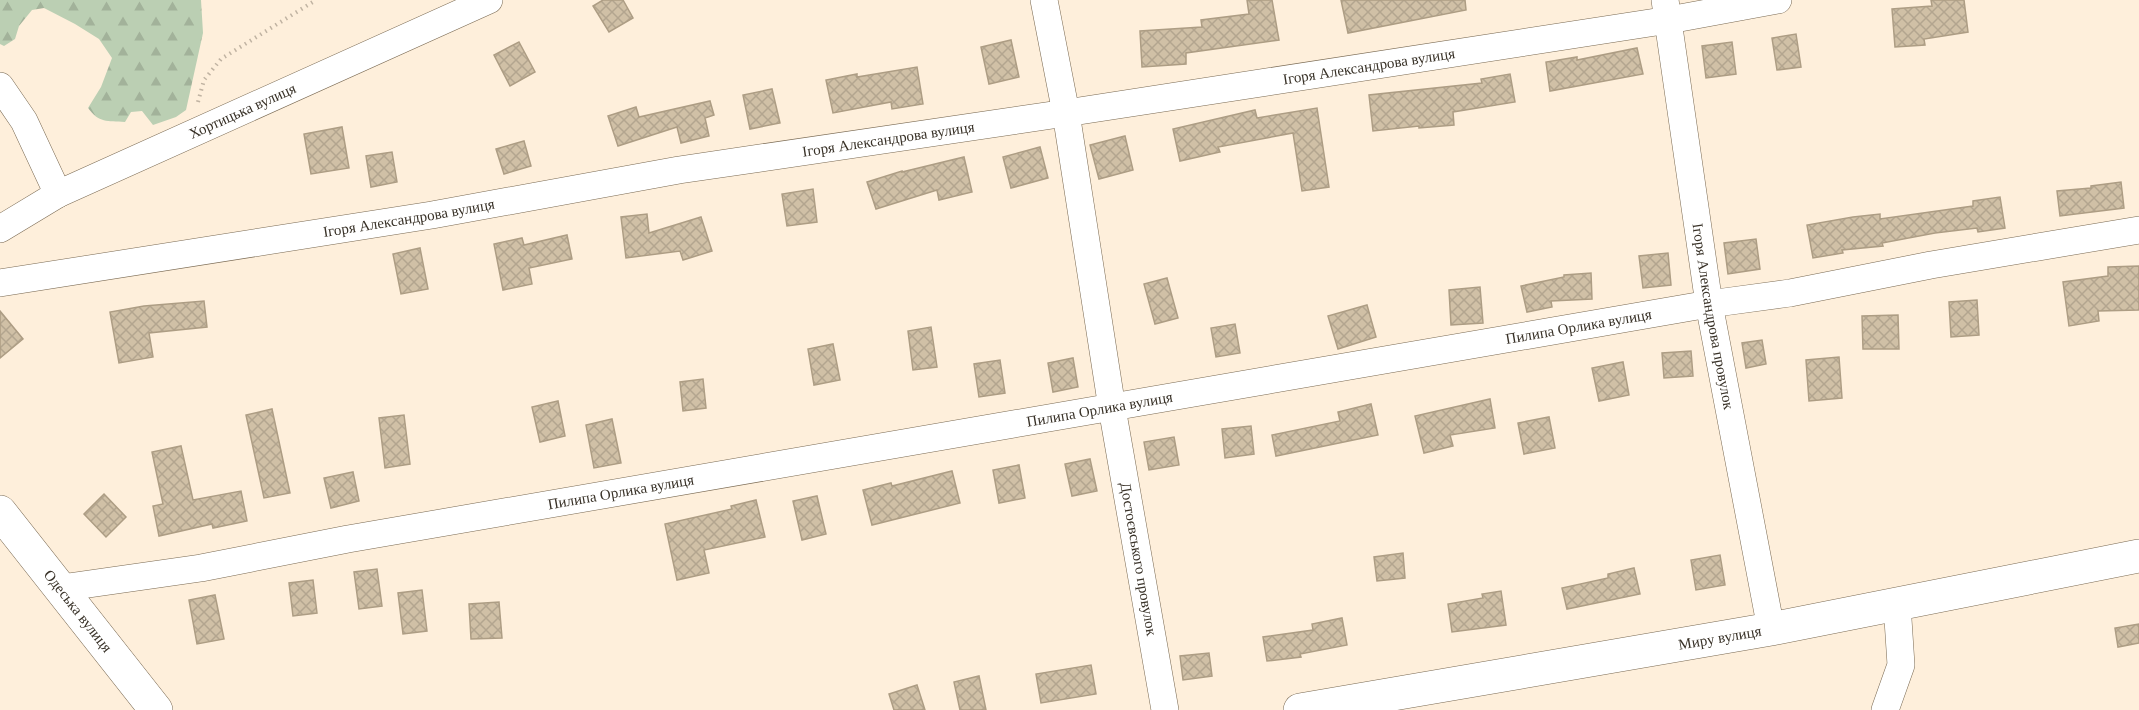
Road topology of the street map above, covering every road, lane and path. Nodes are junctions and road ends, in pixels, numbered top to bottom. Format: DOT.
graph roads {
  1 [pos="316,0"];
  2 [pos="489,0"];
  3 [pos="1044,0"];
  4 [pos="1778,0"];
  5 [pos="1667,10"];
  6 [pos="0,86"];
  7 [pos="1066,113"];
  8 [pos="198,130"];
  9 [pos="58,194"];
  10 [pos="0,229"];
  11 [pos="2139,230"];
  12 [pos="0,283"];
  13 [pos="1709,304"];
  14 [pos="1112,408"];
  15 [pos="0,512"];
  16 [pos="2139,556"];
  17 [pos="61,588"];
  18 [pos="1897,604"];
  19 [pos="1771,629"];
  20 [pos="156,710"];
  21 [pos="1165,710"];
  22 [pos="1300,710"];
  23 [pos="1885,710"];
  1 -- 8 [label="path"];
  2 -- 8 [label="street, Хортицька вулиця"];
  3 -- 7 [label="street, Достоєвського провулок"];
  4 -- 5 [label="street, Ігоря Александрова вулиця"];
  5 -- 7 [label="street, Ігоря Александрова вулиця"];
  5 -- 13 [label="street, Ігоря Александрова провулок"];
  6 -- 9 [label="street"];
  7 -- 12 [label="street, Ігоря Александрова вулиця"];
  7 -- 14 [label="street, Достоєвського провулок"];
  8 -- 9 [label="street, Хортицька вулиця"];
  9 -- 10 [label="street, Хортицька вулиця"];
  11 -- 13 [label="street, Пилипа Орлика вулиця"];
  13 -- 14 [label="street, Пилипа Орлика вулиця"];
  13 -- 19 [label="street, Ігоря Александрова провулок"];
  14 -- 17 [label="street, Пилипа Орлика вулиця"];
  14 -- 21 [label="street, Достоєвського провулок"];
  15 -- 17 [label="street, Одеська вулиця"];
  16 -- 18 [label="street, Миру вулиця"];
  17 -- 20 [label="street, Одеська вулиця"];
  18 -- 19 [label="street, Миру вулиця"];
  18 -- 23 [label="street"];
  19 -- 22 [label="street, Миру вулиця"];
}
